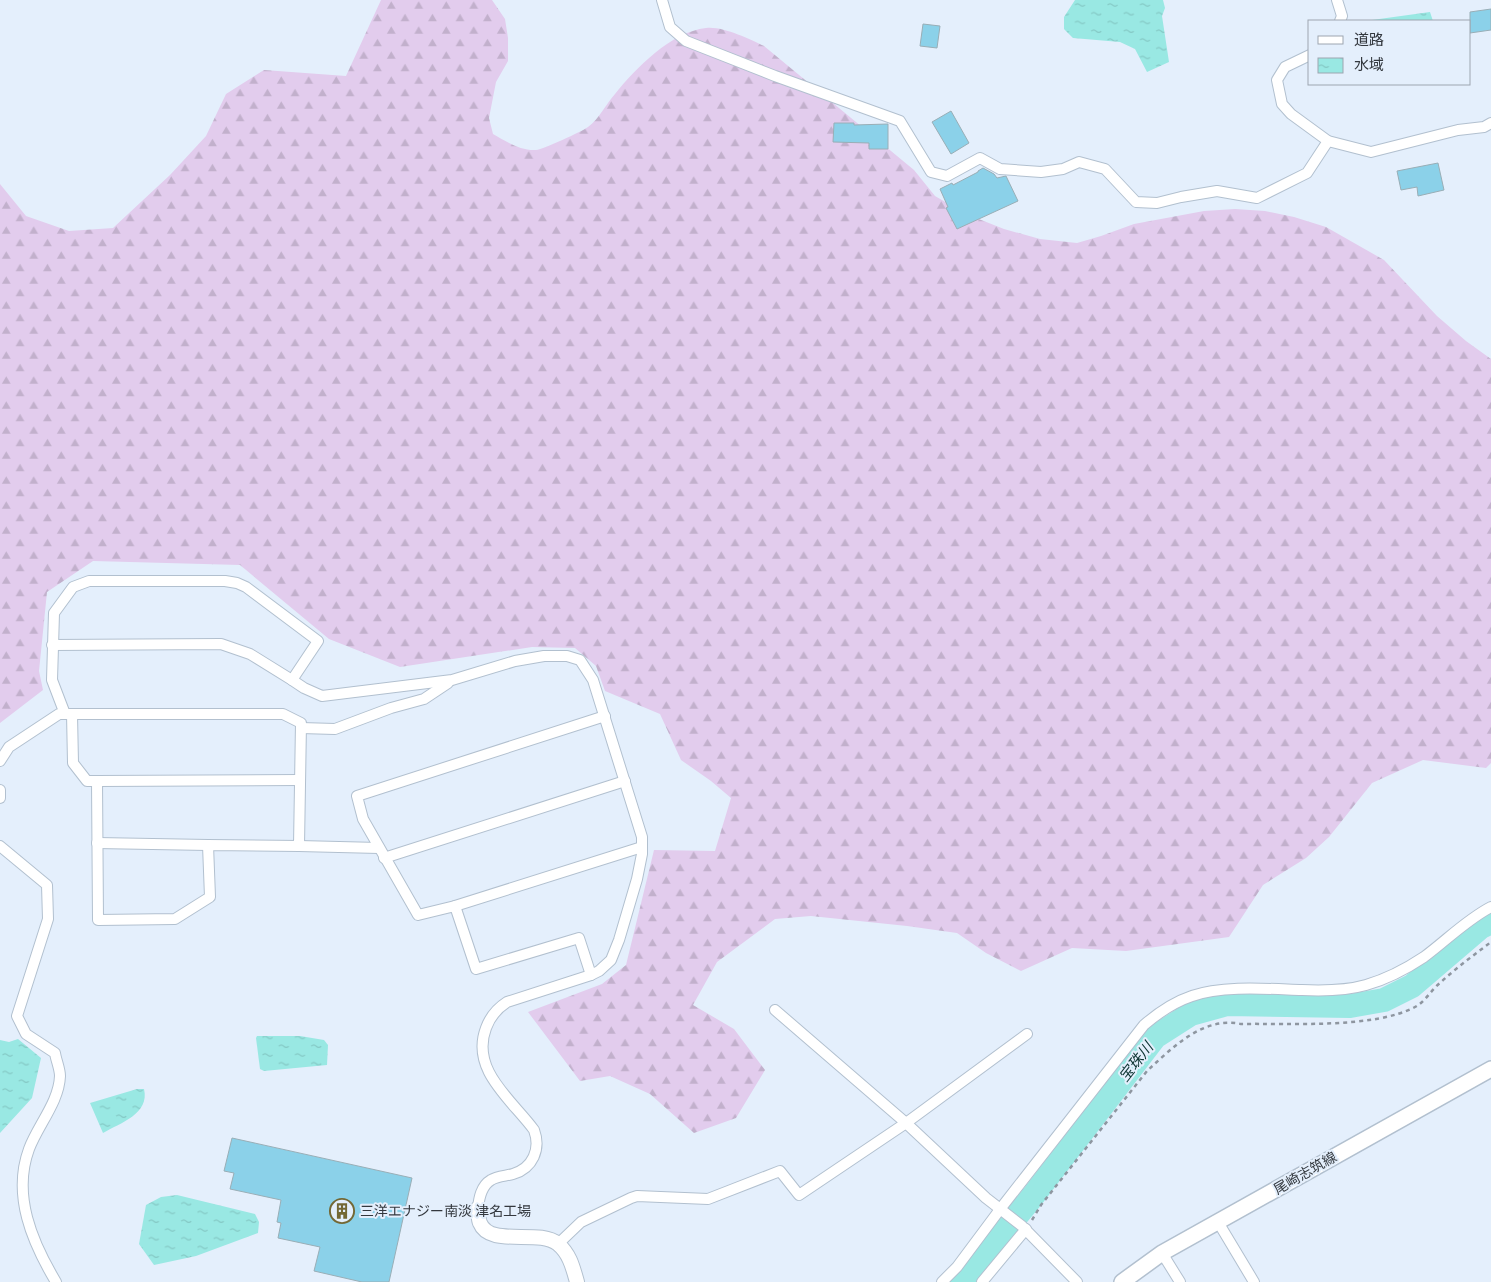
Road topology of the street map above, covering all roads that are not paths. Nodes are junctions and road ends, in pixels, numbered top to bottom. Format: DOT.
graph roads {
  1 [pos="662,0"];
  2 [pos="1337,0"];
  3 [pos="1340,20"];
  4 [pos="1308,56"];
  5 [pos="1491,123"];
  6 [pos="1328,141"];
  7 [pos="52,645"];
  8 [pos="292,680"];
  9 [pos="452,680"];
  10 [pos="68,714"];
  11 [pos="604,716"];
  12 [pos="301,728"];
  13 [pos="0,761"];
  14 [pos="300,780"];
  15 [pos="97,781"];
  16 [pos="625,781"];
  17 [pos="0,790"];
  18 [pos="0,798"];
  19 [pos="97,843"];
  20 [pos="208,845"];
  21 [pos="0,846"];
  22 [pos="299,846"];
  23 [pos="642,847"];
  24 [pos="382,853"];
  25 [pos="455,906"];
  26 [pos="1491,907"];
  27 [pos="591,975"];
  28 [pos="775,1010"];
  29 [pos="1027,1034"];
  30 [pos="1491,1069"];
  31 [pos="906,1123"];
  32 [pos="478,1208"];
  33 [pos="1003,1210"];
  34 [pos="1218,1222"];
  35 [pos="1024,1228"];
  36 [pos="558,1244"];
  37 [pos="1162,1253"];
  38 [pos="56,1282"];
  39 [pos="577,1282"];
  40 [pos="942,1282"];
  41 [pos="982,1282"];
  42 [pos="1076,1282"];
  43 [pos="1122,1282"];
  44 [pos="1180,1282"];
  45 [pos="1254,1282"];
  1 -- 6 [label="street"];
  2 -- 3 [label="street"];
  4 -- 6 [label="street"];
  5 -- 6 [label="street"];
  7 -- 8 [label="street"];
  7 -- 8 [label="street"];
  7 -- 10 [label="street"];
  8 -- 9 [label="street"];
  9 -- 11 [label="street"];
  9 -- 12 [label="street"];
  10 -- 12 [label="street"];
  10 -- 13 [label="street"];
  10 -- 15 [label="street"];
  11 -- 16 [label="street"];
  11 -- 24 [label="street"];
  12 -- 14 [label="street"];
  14 -- 15 [label="street"];
  14 -- 22 [label="street"];
  15 -- 19 [label="street"];
  16 -- 23 [label="street"];
  16 -- 24 [label="street"];
  17 -- 18 [label="street"];
  19 -- 20 [label="street"];
  19 -- 20 [label="street"];
  20 -- 22 [label="street"];
  21 -- 38 [label="street"];
  22 -- 24 [label="street"];
  23 -- 25 [label="street"];
  23 -- 27 [label="street"];
  24 -- 25 [label="street"];
  25 -- 27 [label="street"];
  26 -- 33 [label="street"];
  27 -- 32 [label="street"];
  28 -- 31 [label="street"];
  29 -- 31 [label="street"];
  30 -- 34 [label="main road, 尾崎志筑線"];
  31 -- 33 [label="street"];
  31 -- 36 [label="street"];
  32 -- 36 [label="street"];
  33 -- 35 [label="street"];
  33 -- 40 [label="street"];
  34 -- 37 [label="main road, 尾崎志筑線"];
  34 -- 45 [label="street"];
  35 -- 41 [label="street"];
  35 -- 42 [label="street"];
  36 -- 39 [label="street"];
  37 -- 43 [label="main road, 尾崎志筑線"];
  37 -- 44 [label="street"];
}
